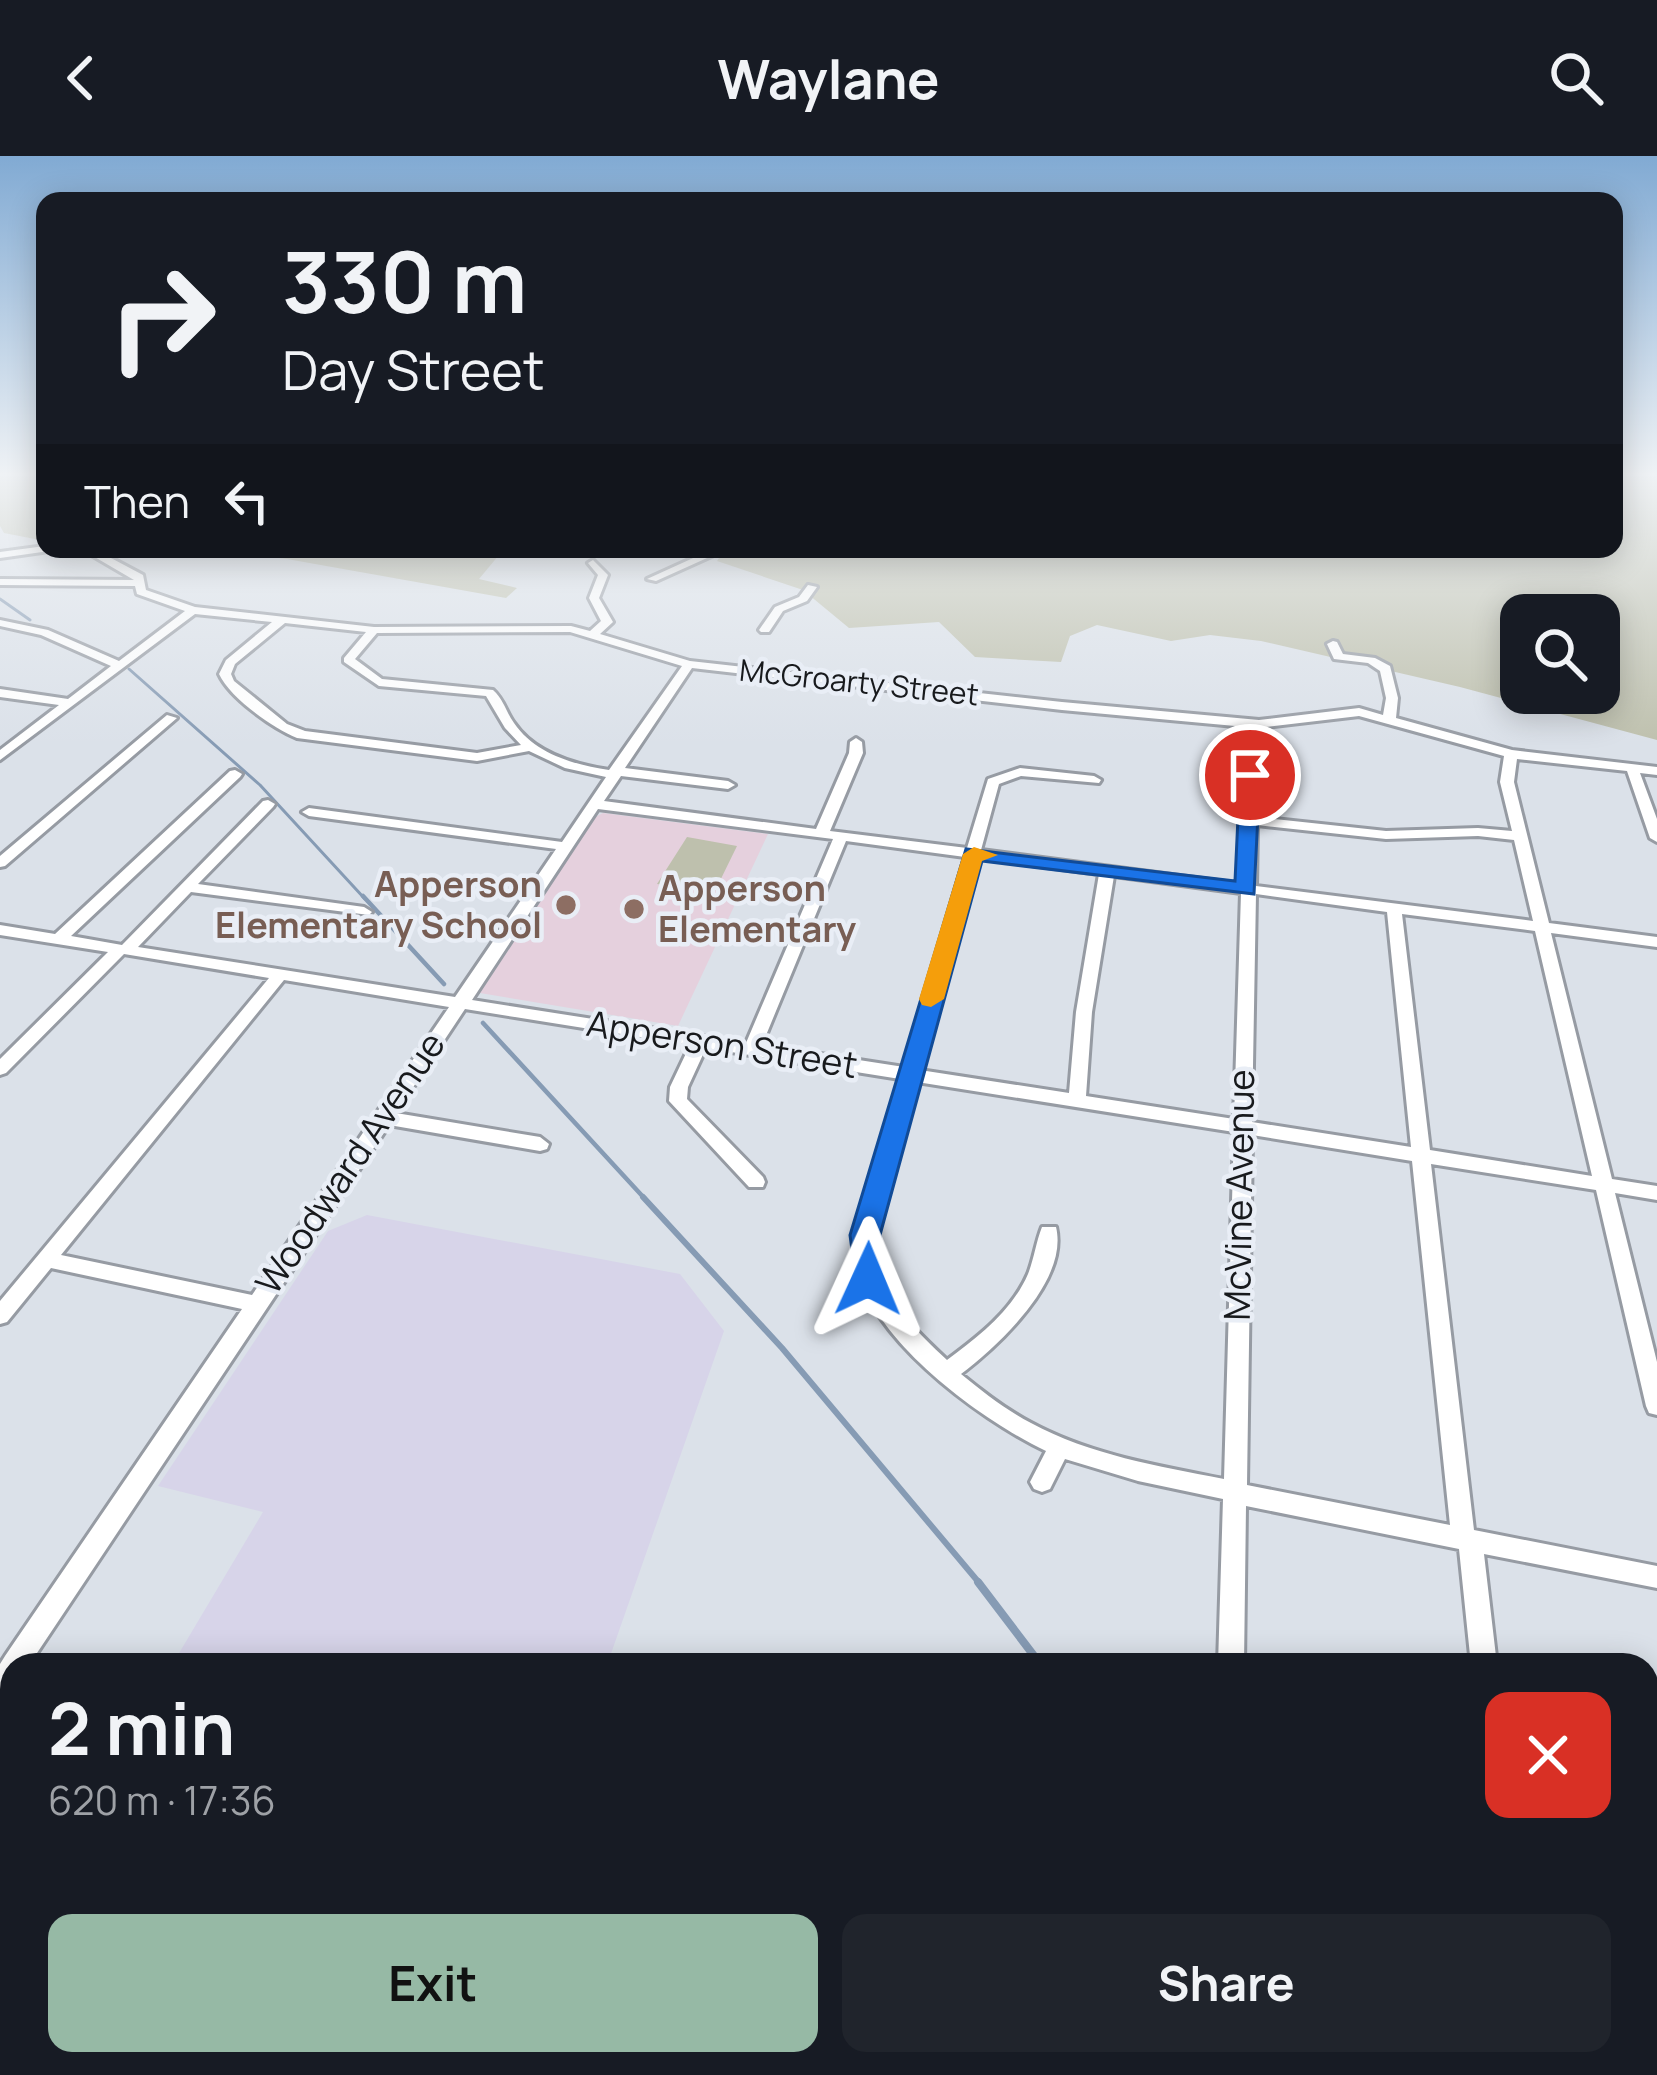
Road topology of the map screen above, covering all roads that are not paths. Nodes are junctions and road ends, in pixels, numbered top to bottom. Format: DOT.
graph roads {
  1 [pos="120,566"];
  2 [pos="595,566"];
  3 [pos="683,566"];
  4 [pos="652,579"];
  5 [pos="0,582"];
  6 [pos="142,583"];
  7 [pos="812,587"];
  8 [pos="193,610"];
  9 [pos="282,620"];
  10 [pos="0,623"];
  11 [pos="374,630"];
  12 [pos="765,630"];
  13 [pos="593,634"];
  14 [pos="1333,644"];
  15 [pos="689,664"];
  16 [pos="119,665"];
  17 [pos="0,693"];
  18 [pos="70,703"];
  19 [pos="171,718"];
  20 [pos="1389,720"];
  21 [pos="1252,724"];
  22 [pos="856,742"];
  23 [pos="532,747"];
  24 [pos="1511,754"];
  25 [pos="0,756"];
  26 [pos="1632,768"];
  27 [pos="1657,771"];
  28 [pos="614,772"];
  29 [pos="235,774"];
  30 [pos="1094,780"];
  31 [pos="728,785"];
  32 [pos="268,804"];
  33 [pos="592,804"];
  34 [pos="309,812"];
  35 [pos="1249,820"];
  36 [pos="821,834"];
  37 [pos="841,836"];
  38 [pos="1520,836"];
  39 [pos="1657,838"];
  40 [pos="563,847"];
  41 [pos="974,854"];
  42 [pos="0,863"];
  43 [pos="1107,871"];
  44 [pos="187,886"];
  45 [pos="1246,889"];
  46 [pos="1394,908"];
  47 [pos="364,912"];
  48 [pos="1542,927"];
  49 [pos="0,930"];
  50 [pos="59,939"];
  51 [pos="1657,942"];
  52 [pos="123,949"];
  53 [pos="281,974"];
  54 [pos="458,1002"];
  55 [pos="700,1041"];
  56 [pos="752,1049"];
  57 [pos="0,1069"];
  58 [pos="910,1074"];
  59 [pos="1077,1100"];
  60 [pos="381,1117"];
  61 [pos="1240,1126"];
  62 [pos="540,1144"];
  63 [pos="1420,1154"];
  64 [pos="756,1182"];
  65 [pos="1603,1184"];
  66 [pos="1657,1192"];
  67 [pos="1049,1232"];
  68 [pos="46,1260"];
  69 [pos="256,1304"];
  70 [pos="0,1316"];
  71 [pos="944,1374"];
  72 [pos="1657,1406"];
  73 [pos="1058,1450"];
  74 [pos="1042,1482"];
  75 [pos="1233,1492"];
  76 [pos="1467,1538"];
  77 [pos="1657,1577"];
  78 [pos="22,1653"];
  79 [pos="1231,1653"];
  80 [pos="1482,1653"];
  1 -- 6 [label="street, McGroarty Street"];
  2 -- 13 [label="street"];
  3 -- 4 [label="street"];
  5 -- 6 [label="street"];
  6 -- 8 [label="street, McGroarty Street"];
  7 -- 12 [label="street"];
  8 -- 9 [label="street, McGroarty Street"];
  8 -- 16 [label="street"];
  9 -- 11 [label="street, McGroarty Street"];
  9 -- 23 [label="street"];
  10 -- 16 [label="street"];
  11 -- 13 [label="street, McGroarty Street"];
  11 -- 23 [label="street"];
  13 -- 15 [label="street, McGroarty Street"];
  14 -- 20 [label="street"];
  15 -- 21 [label="street, McGroarty Street"];
  15 -- 28 [label="street, Woodward Avenue"];
  16 -- 18 [label="street"];
  17 -- 18 [label="street"];
  18 -- 25 [label="street"];
  19 -- 42 [label="street"];
  20 -- 21 [label="street, McGroarty Street"];
  20 -- 24 [label="street, McGroarty Street"];
  21 -- 35 [label="street, McVine Avenue"];
  22 -- 36 [label="street"];
  23 -- 28 [label="street"];
  24 -- 26 [label="street, McGroarty Street"];
  24 -- 38 [label="street"];
  26 -- 27 [label="street, McGroarty Street"];
  26 -- 39 [label="street"];
  28 -- 31 [label="street"];
  28 -- 33 [label="street, Woodward Avenue"];
  29 -- 50 [label="street"];
  30 -- 41 [label="street"];
  32 -- 44 [label="street"];
  33 -- 36 [label="street"];
  33 -- 40 [label="street, Woodward Avenue"];
  34 -- 40 [label="street"];
  35 -- 38 [label="street"];
  35 -- 45 [label="street, McVine Avenue"];
  36 -- 37 [label="street"];
  37 -- 41 [label="street"];
  37 -- 56 [label="street"];
  38 -- 48 [label="street"];
  40 -- 54 [label="street, Woodward Avenue"];
  41 -- 43 [label="street"];
  41 -- 58 [label="street"];
  43 -- 45 [label="street"];
  43 -- 59 [label="street"];
  44 -- 47 [label="street"];
  44 -- 52 [label="street"];
  45 -- 46 [label="street"];
  45 -- 61 [label="street, McVine Avenue"];
  46 -- 48 [label="street"];
  46 -- 63 [label="street"];
  48 -- 51 [label="street"];
  48 -- 65 [label="street"];
  49 -- 50 [label="street, Apperson Street"];
  50 -- 52 [label="street, Apperson Street"];
  52 -- 53 [label="street, Apperson Street"];
  52 -- 57 [label="street"];
  53 -- 54 [label="street, Apperson Street"];
  53 -- 68 [label="street"];
  54 -- 55 [label="street, Apperson Street"];
  54 -- 60 [label="street, Woodward Avenue"];
  55 -- 56 [label="street, Apperson Street"];
  55 -- 64 [label="street"];
  56 -- 58 [label="street, Apperson Street"];
  58 -- 59 [label="street, Apperson Street"];
  58 -- 71 [label="street"];
  59 -- 61 [label="street, Apperson Street"];
  60 -- 62 [label="street"];
  60 -- 69 [label="street, Woodward Avenue"];
  61 -- 63 [label="street, Apperson Street"];
  61 -- 75 [label="street, McVine Avenue"];
  63 -- 65 [label="street, Apperson Street"];
  63 -- 76 [label="street"];
  65 -- 66 [label="street, Apperson Street"];
  65 -- 72 [label="street"];
  67 -- 71 [label="street"];
  68 -- 69 [label="street"];
  68 -- 70 [label="street"];
  69 -- 78 [label="street, Woodward Avenue"];
  71 -- 73 [label="street"];
  73 -- 74 [label="street"];
  73 -- 75 [label="street"];
  75 -- 76 [label="street"];
  75 -- 79 [label="street, McVine Avenue"];
  76 -- 77 [label="street"];
  76 -- 80 [label="street"];
}
